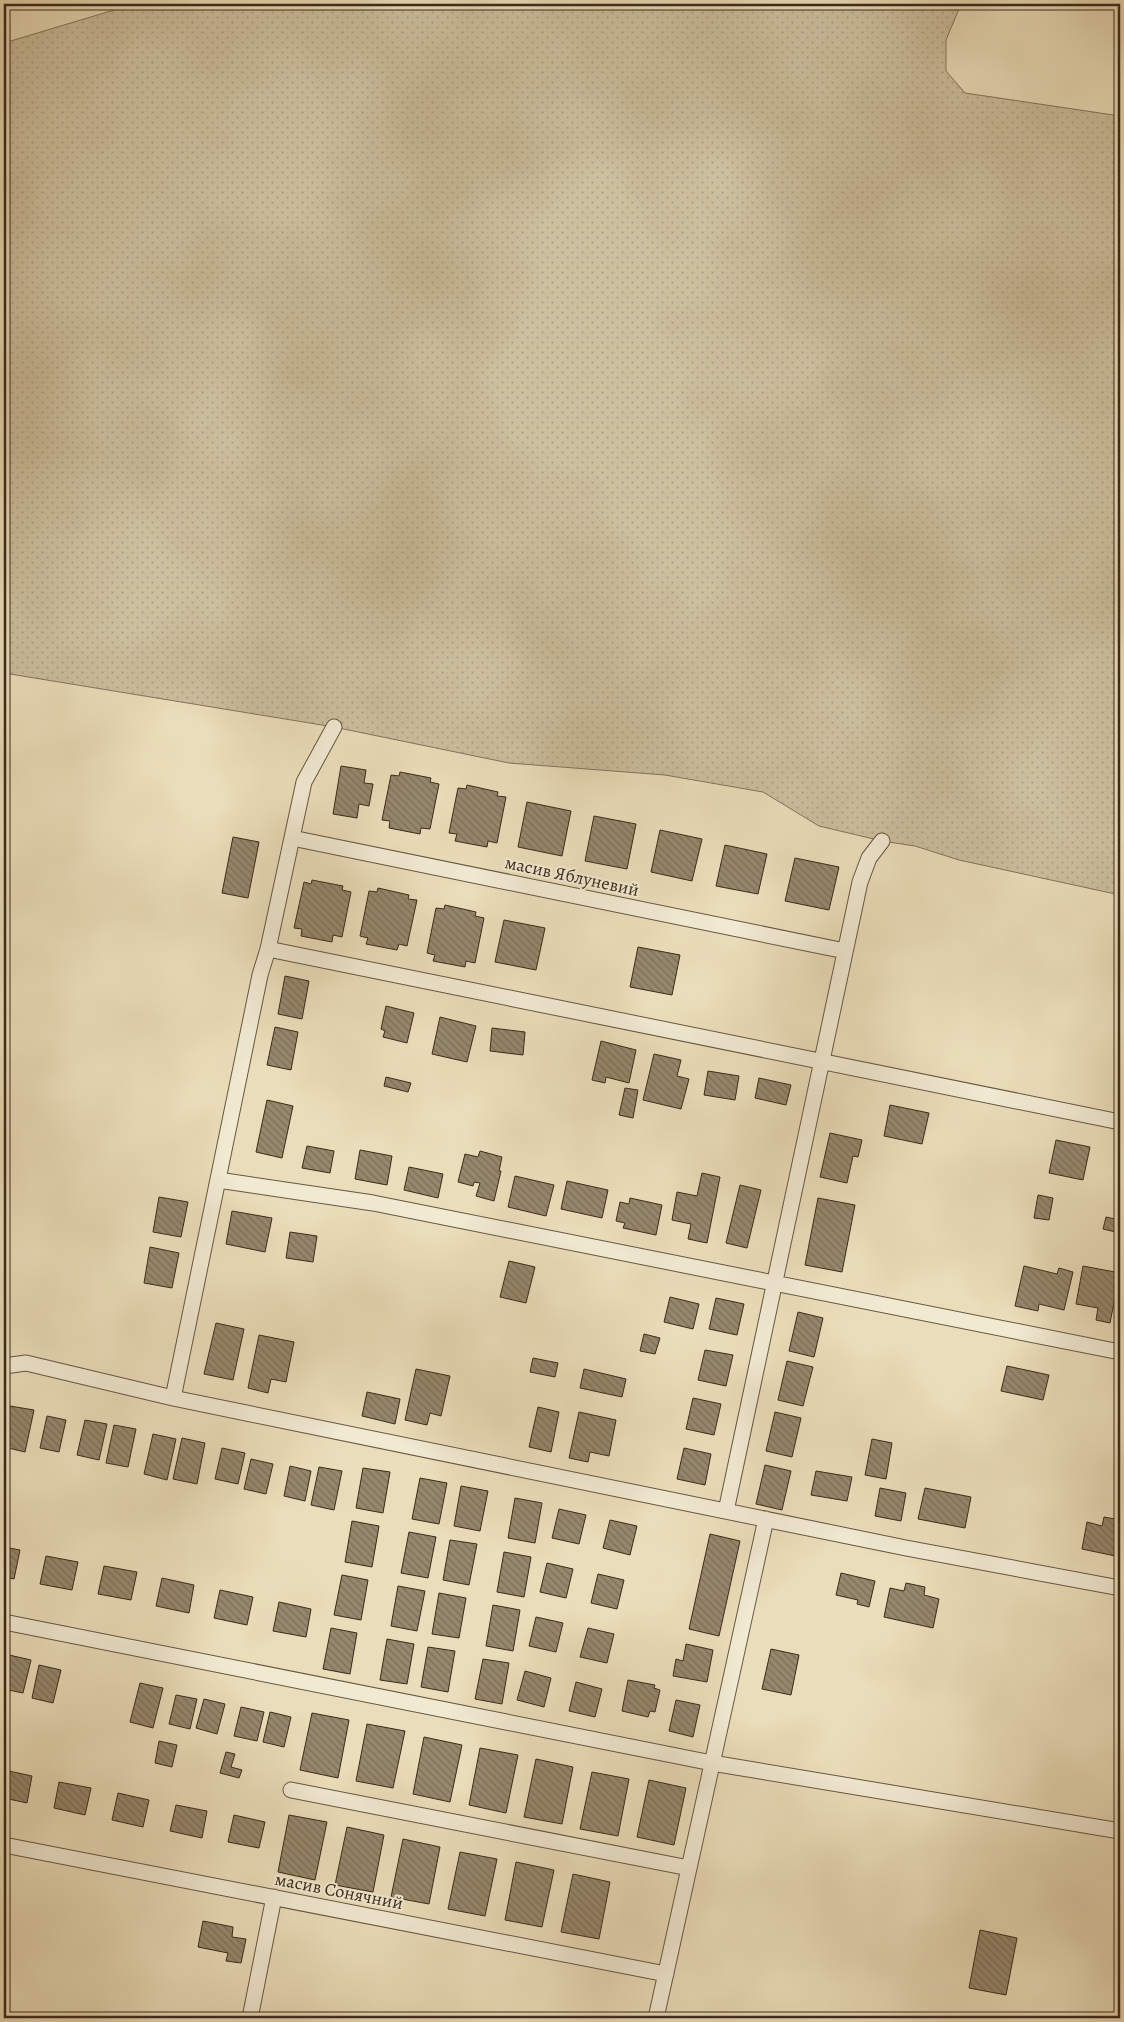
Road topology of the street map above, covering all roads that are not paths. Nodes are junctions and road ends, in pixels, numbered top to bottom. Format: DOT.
graph roads {
  1 [pos="334,727"];
  2 [pos="292,838"];
  3 [pos="882,841"];
  4 [pos="268,949"];
  5 [pos="845,951"];
  6 [pos="821,1063"];
  7 [pos="1120,1122"];
  8 [pos="218,1180"];
  9 [pos="773,1284"];
  10 [pos="1120,1352"];
  11 [pos="4,1366"];
  12 [pos="174,1398"];
  13 [pos="726,1511"];
  14 [pos="766,1519"];
  15 [pos="1120,1588"];
  16 [pos="4,1622"];
  17 [pos="712,1763"];
  18 [pos="291,1790"];
  19 [pos="1120,1831"];
  20 [pos="4,1845"];
  21 [pos="689,1868"];
  22 [pos="274,1897"];
  23 [pos="666,1974"];
  24 [pos="250,2018"];
  25 [pos="656,2018"];
  1 -- 2 [label="street"];
  2 -- 4 [label="street"];
  2 -- 5 [label="street, масив Яблуневий"];
  3 -- 5 [label="street"];
  4 -- 6 [label="street"];
  4 -- 8 [label="street"];
  5 -- 6 [label="street"];
  6 -- 7 [label="street"];
  6 -- 9 [label="street"];
  8 -- 9 [label="street"];
  8 -- 12 [label="street"];
  9 -- 10 [label="street"];
  9 -- 13 [label="street"];
  11 -- 12 [label="street"];
  12 -- 13 [label="street"];
  13 -- 14 [label="street"];
  14 -- 15 [label="street"];
  14 -- 17 [label="street"];
  16 -- 17 [label="street"];
  17 -- 19 [label="street"];
  17 -- 21 [label="street"];
  18 -- 21 [label="street"];
  20 -- 22 [label="street, масив Сонячний"];
  21 -- 23 [label="street"];
  22 -- 23 [label="street, масив Сонячний"];
  22 -- 24 [label="street"];
  23 -- 25 [label="street"];
}
